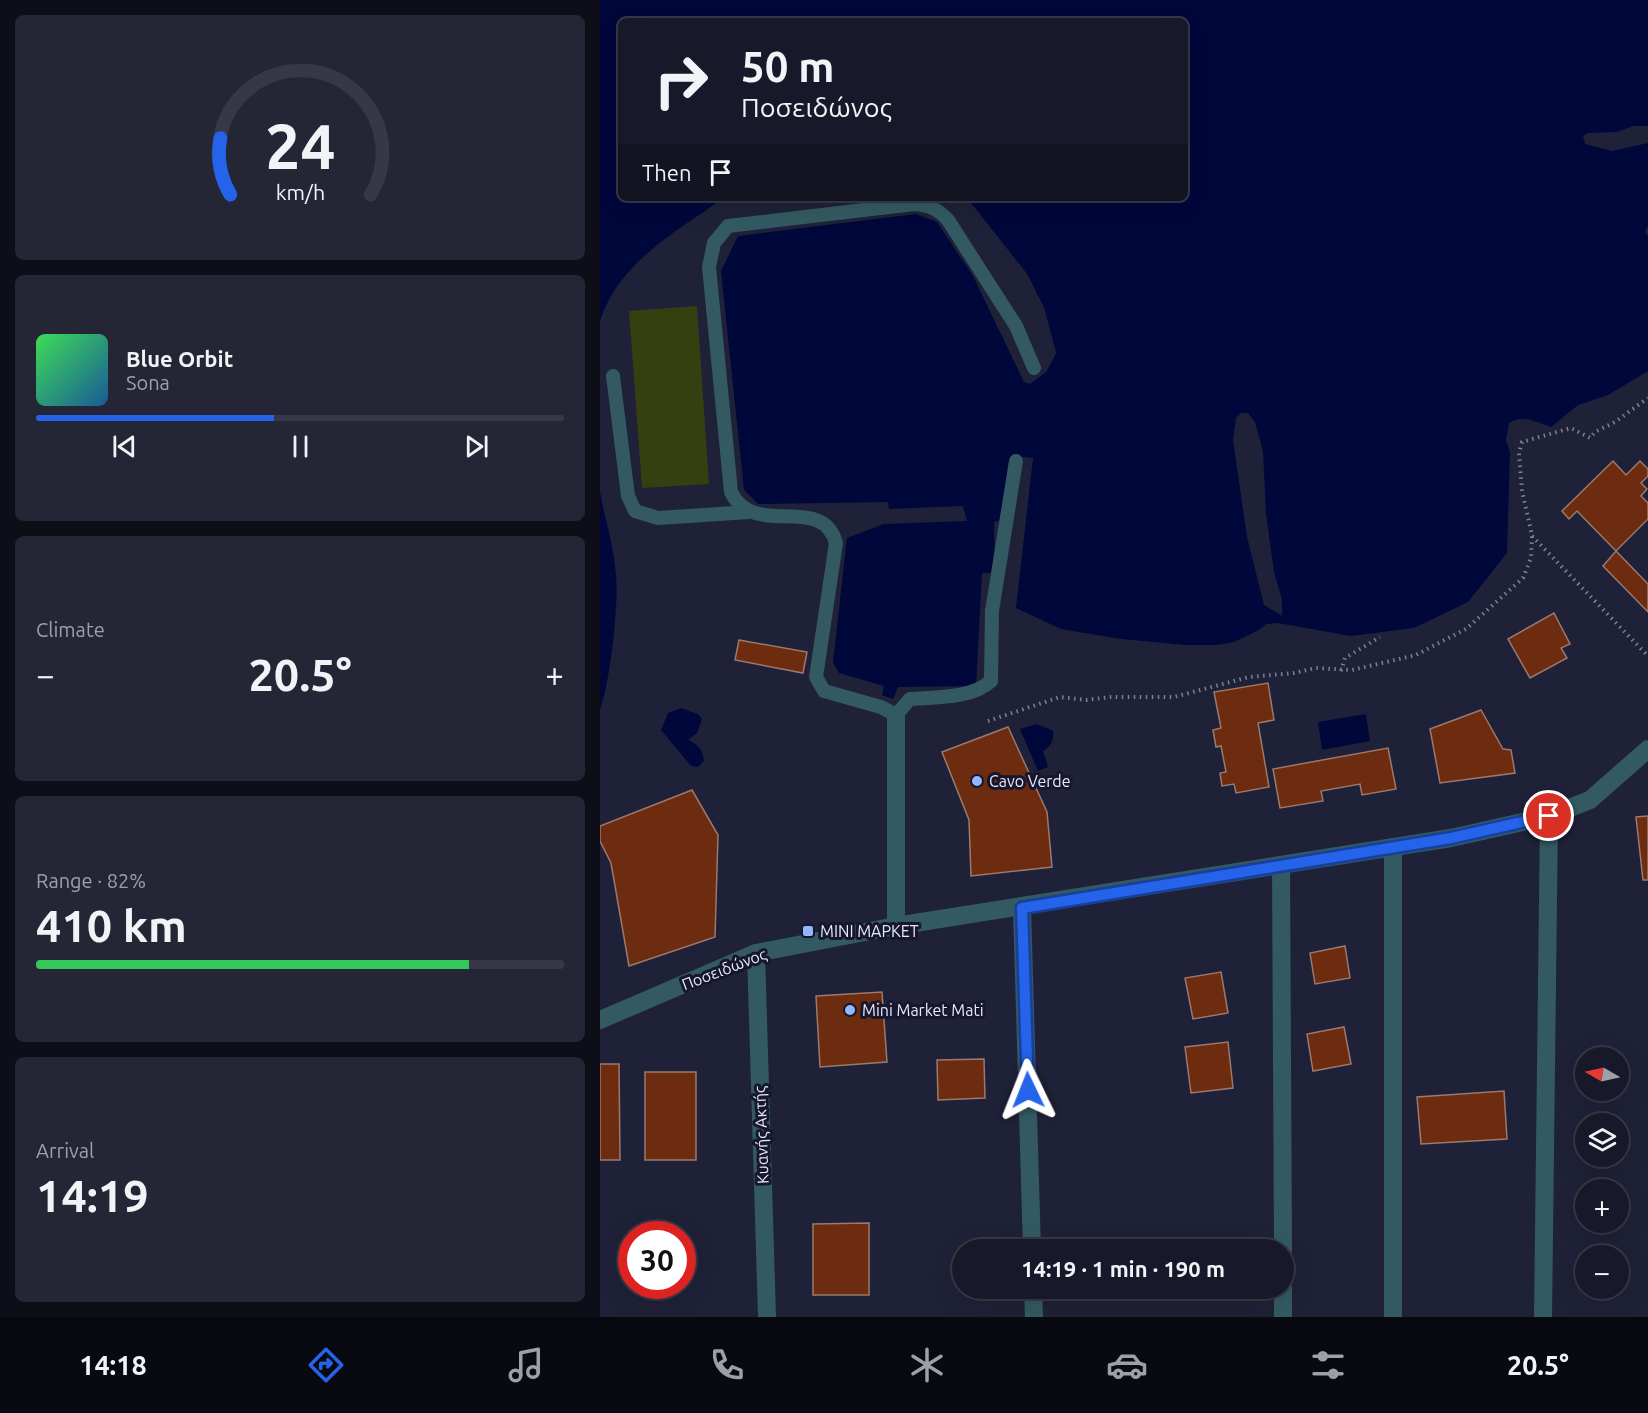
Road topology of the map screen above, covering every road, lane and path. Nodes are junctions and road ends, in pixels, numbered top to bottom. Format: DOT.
graph roads {
  1 [pos="1034,368"];
  2 [pos="613,376"];
  3 [pos="1648,398"];
  4 [pos="1016,461"];
  5 [pos="749,512"];
  6 [pos="1532,535"];
  7 [pos="1380,637"];
  8 [pos="1648,656"];
  9 [pos="1341,671"];
  10 [pos="896,715"];
  11 [pos="988,721"];
  12 [pos="1648,749"];
  13 [pos="1549,816"];
  14 [pos="1393,847"];
  15 [pos="1281,865"];
  16 [pos="1022,908"];
  17 [pos="896,926"];
  18 [pos="756,954"];
  19 [pos="600,1020"];
  20 [pos="1032,1239"];
  21 [pos="1283,1239"];
  22 [pos="1034,1299"];
  23 [pos="1283,1299"];
  24 [pos="767,1317"];
  25 [pos="1034,1317"];
  26 [pos="1283,1317"];
  27 [pos="1393,1317"];
  28 [pos="1544,1317"];
  1 -- 5 [label="lane"];
  2 -- 5 [label="lane"];
  3 -- 6 [label="path"];
  4 -- 10 [label="lane"];
  5 -- 10 [label="lane"];
  6 -- 8 [label="path"];
  6 -- 9 [label="path"];
  7 -- 9 [label="path"];
  9 -- 11 [label="path"];
  10 -- 17 [label="street"];
  12 -- 13 [label="street, Ποσειδώνος"];
  13 -- 14 [label="street, Ποσειδώνος"];
  13 -- 28 [label="street"];
  14 -- 15 [label="street, Ποσειδώνος"];
  14 -- 27 [label="street"];
  15 -- 16 [label="street, Ποσειδώνος"];
  15 -- 21 [label="street"];
  16 -- 17 [label="street, Ποσειδώνος"];
  16 -- 20 [label="street"];
  17 -- 18 [label="street, Ποσειδώνος"];
  18 -- 19 [label="street, Ποσειδώνος"];
  18 -- 24 [label="street, Κυανής Ακτής"];
  22 -- 25 [label="street"];
  23 -- 26 [label="street"];
}
